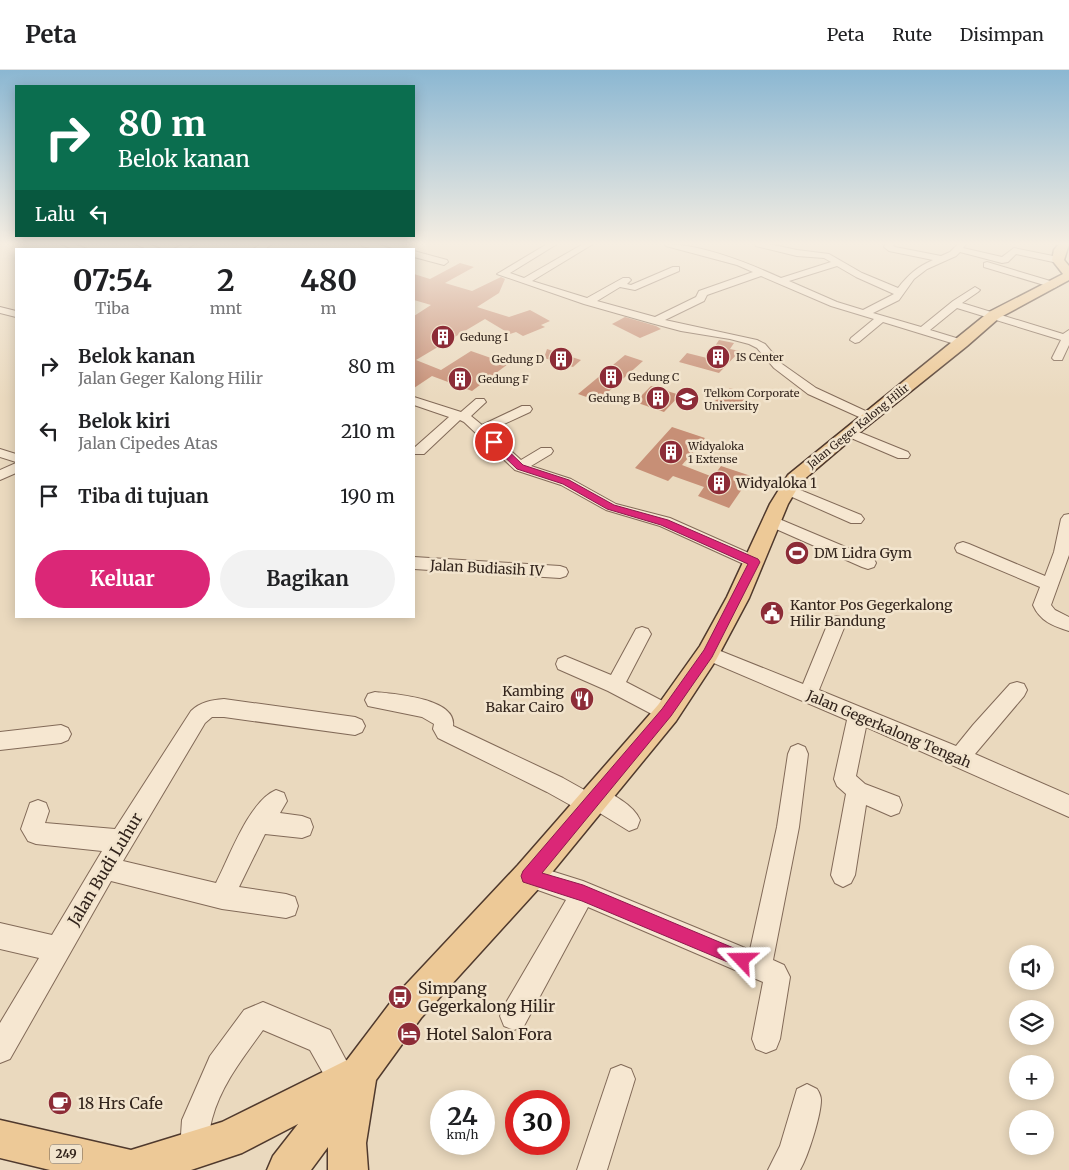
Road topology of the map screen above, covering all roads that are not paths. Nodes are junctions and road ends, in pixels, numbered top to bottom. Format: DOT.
graph roads {
  1 [pos="567,295"];
  2 [pos="599,295"];
  3 [pos="702,295"];
  4 [pos="816,295"];
  5 [pos="899,295"];
  6 [pos="967,295"];
  7 [pos="1038,295"];
  8 [pos="587,302"];
  9 [pos="955,304"];
  10 [pos="864,313"];
  11 [pos="994,315"];
  12 [pos="880,319"];
  13 [pos="655,321"];
  14 [pos="923,331"];
  15 [pos="1067,335"];
  16 [pos="855,340"];
  17 [pos="962,343"];
  18 [pos="1058,358"];
  19 [pos="415,401"];
  20 [pos="480,402"];
  21 [pos="526,409"];
  22 [pos="460,416"];
  23 [pos="868,417"];
  24 [pos="481,430"];
  25 [pos="849,432"];
  26 [pos="546,450"];
  27 [pos="419,451"];
  28 [pos="0,454"];
  29 [pos="903,455"];
  30 [pos="15,458"];
  31 [pos="520,467"];
  32 [pos="15,468"];
  33 [pos="0,476"];
  34 [pos="788,490"];
  35 [pos="856,519"];
  36 [pos="1069,519"];
  37 [pos="772,521"];
  38 [pos="963,548"];
  39 [pos="754,562"];
  40 [pos="415,563"];
  41 [pos="868,563"];
  42 [pos="560,572"];
  43 [pos="1049,584"];
  44 [pos="837,623"];
  45 [pos="1069,624"];
  46 [pos="642,634"];
  47 [pos="708,654"];
  48 [pos="565,664"];
  49 [pos="615,686"];
  50 [pos="1017,690"];
  51 [pos="808,695"];
  52 [pos="375,700"];
  53 [pos="667,712"];
  54 [pos="858,716"];
  55 [pos="355,726"];
  56 [pos="61,734"];
  57 [pos="0,741"];
  58 [pos="798,754"];
  59 [pos="960,758"];
  60 [pos="857,791"];
  61 [pos="276,801"];
  62 [pos="593,802"];
  63 [pos="891,804"];
  64 [pos="1069,806"];
  65 [pos="38,811"];
  66 [pos="630,820"];
  67 [pos="260,822"];
  68 [pos="302,827"];
  69 [pos="121,841"];
  70 [pos="106,868"];
  71 [pos="843,875"];
  72 [pos="529,876"];
  73 [pos="583,893"];
  74 [pos="222,897"];
  75 [pos="286,906"];
  76 [pos="0,936"];
  77 [pos="57,949"];
  78 [pos="760,967"];
  79 [pos="514,1016"];
  80 [pos="766,1039"];
  81 [pos="0,1049"];
  82 [pos="351,1076"];
  83 [pos="621,1079"];
  84 [pos="807,1099"];
  85 [pos="0,1139"];
  86 [pos="194,1150"];
  87 [pos="133,1170"];
  88 [pos="286,1170"];
  89 [pos="348,1170"];
  90 [pos="592,1170"];
  91 [pos="783,1170"];
  1 -- 8 [label="street"];
  2 -- 8 [label="street"];
  3 -- 13 [label="street"];
  4 -- 10 [label="street"];
  5 -- 10 [label="street"];
  6 -- 9 [label="street"];
  7 -- 11 [label="main road, Jalan Geger Kalong Hilir"];
  8 -- 13 [label="street"];
  9 -- 11 [label="street"];
  9 -- 14 [label="street"];
  10 -- 12 [label="street"];
  11 -- 15 [label="street"];
  11 -- 17 [label="main road, Jalan Geger Kalong Hilir"];
  12 -- 14 [label="street"];
  12 -- 16 [label="street"];
  13 -- 23 [label="street"];
  14 -- 17 [label="street"];
  15 -- 18 [label="street"];
  17 -- 23 [label="main road, Jalan Geger Kalong Hilir"];
  19 -- 22 [label="street"];
  20 -- 22 [label="street"];
  21 -- 24 [label="street"];
  22 -- 24 [label="street"];
  22 -- 27 [label="street"];
  23 -- 25 [label="main road, Jalan Geger Kalong Hilir"];
  24 -- 31 [label="street"];
  25 -- 29 [label="street"];
  25 -- 34 [label="main road, Jalan Geger Kalong Hilir"];
  26 -- 31 [label="street"];
  28 -- 30 [label="street"];
  31 -- 39 [label="street"];
  32 -- 33 [label="street"];
  34 -- 35 [label="street"];
  34 -- 37 [label="main road, Jalan Geger Kalong Hilir"];
  36 -- 43 [label="street"];
  37 -- 39 [label="main road, Jalan Geger Kalong Hilir"];
  37 -- 41 [label="street"];
  38 -- 43 [label="street"];
  39 -- 47 [label="main road, Jalan Geger Kalong Hilir"];
  40 -- 42 [label="street, Jalan Budiasih IV"];
  43 -- 45 [label="street"];
  44 -- 51 [label="street"];
  46 -- 49 [label="street"];
  47 -- 51 [label="street, Jalan Gegerkalong Tengah"];
  47 -- 53 [label="main road, Jalan Geger Kalong Hilir"];
  48 -- 49 [label="street"];
  49 -- 53 [label="street"];
  50 -- 59 [label="street"];
  51 -- 54 [label="street, Jalan Gegerkalong Tengah"];
  52 -- 62 [label="street"];
  53 -- 62 [label="main road, Jalan Geger Kalong Hilir"];
  54 -- 59 [label="street, Jalan Gegerkalong Tengah"];
  54 -- 60 [label="street"];
  55 -- 69 [label="street, Jalan Budi Luhur"];
  56 -- 57 [label="street"];
  58 -- 78 [label="street"];
  59 -- 64 [label="street, Jalan Gegerkalong Tengah"];
  60 -- 63 [label="street"];
  60 -- 71 [label="street"];
  61 -- 67 [label="street"];
  62 -- 66 [label="street"];
  62 -- 72 [label="main road, Jalan Geger Kalong Hilir"];
  65 -- 69 [label="street"];
  67 -- 68 [label="street"];
  67 -- 74 [label="street"];
  69 -- 70 [label="street, Jalan Budi Luhur"];
  70 -- 74 [label="street"];
  70 -- 77 [label="street, Jalan Budi Luhur"];
  72 -- 73 [label="street"];
  72 -- 82 [label="main road, Jalan Geger Kalong Hilir"];
  73 -- 78 [label="street"];
  73 -- 79 [label="street"];
  74 -- 75 [label="street"];
  76 -- 77 [label="street"];
  77 -- 81 [label="street, Jalan Budi Luhur"];
  78 -- 80 [label="street"];
  82 -- 86 [label="main road"];
  82 -- 86 [label="street"];
  82 -- 88 [label="main road, Jalan Geger Kalong Hilir"];
  82 -- 89 [label="main road"];
  83 -- 90 [label="street"];
  84 -- 91 [label="street"];
  85 -- 87 [label="main road, 249"];
  86 -- 87 [label="main road"];
}
